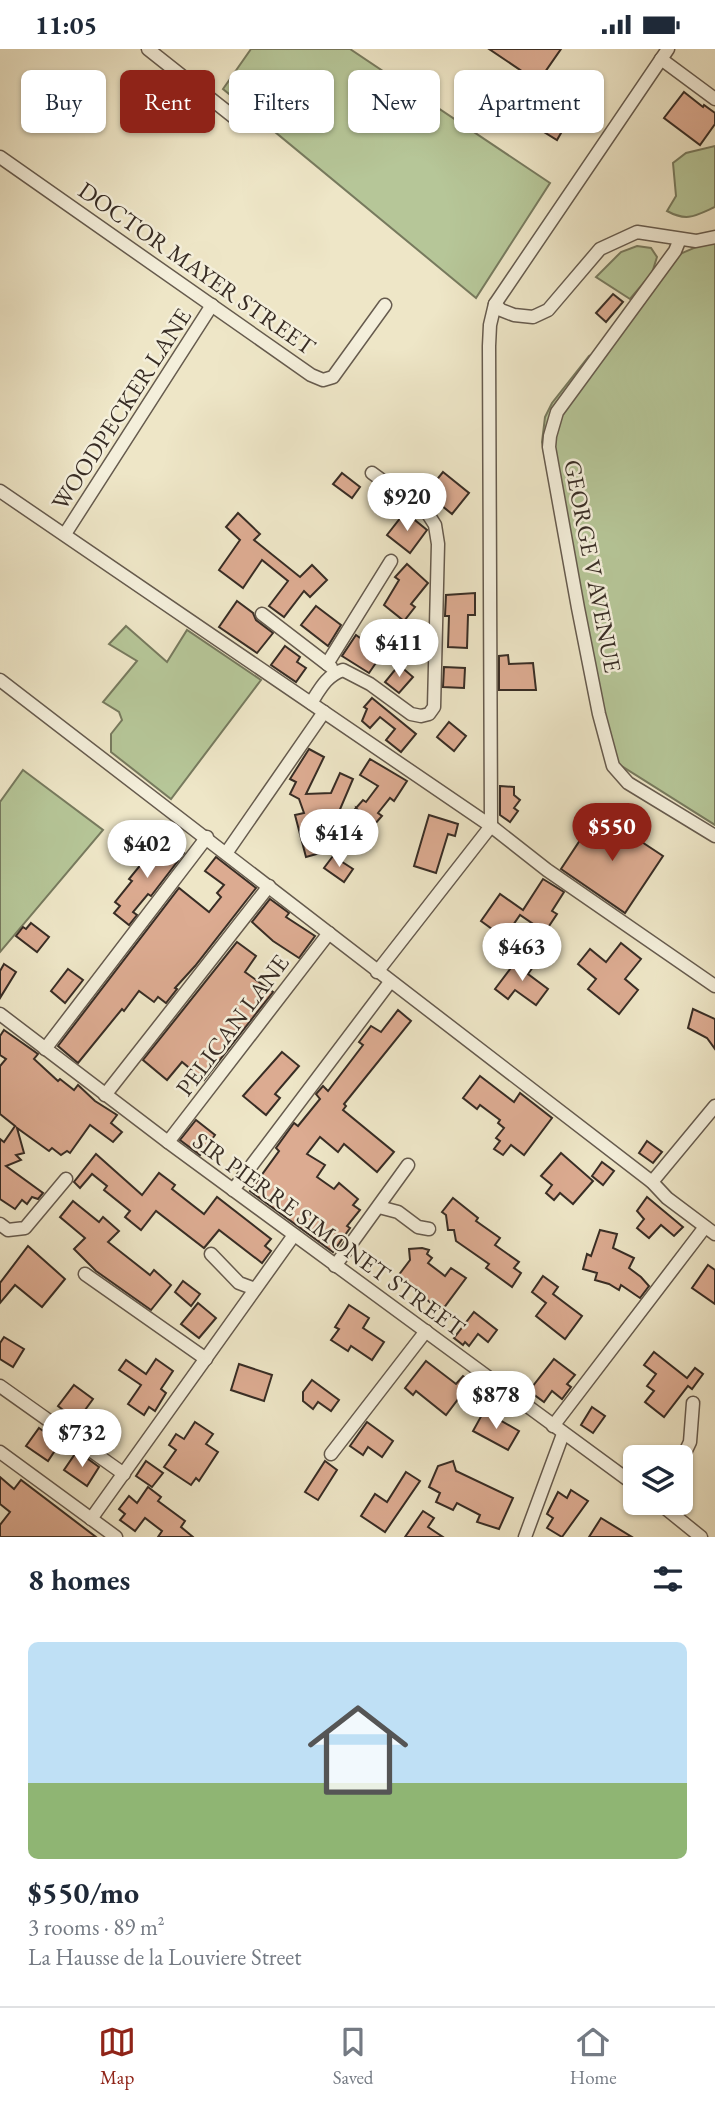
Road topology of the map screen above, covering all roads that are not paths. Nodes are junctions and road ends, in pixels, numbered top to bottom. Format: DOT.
graph roads {
  1 [pos="148,49"];
  2 [pos="665,54"];
  3 [pos="715,99"];
  4 [pos="229,113"];
  5 [pos="0,157"];
  6 [pos="715,237"];
  7 [pos="680,239"];
  8 [pos="495,304"];
  9 [pos="212,305"];
  10 [pos="385,305"];
  11 [pos="373,473"];
  12 [pos="0,491"];
  13 [pos="65,534"];
  14 [pos="391,561"];
  15 [pos="262,614"];
  16 [pos="335,669"];
  17 [pos="0,680"];
  18 [pos="312,703"];
  19 [pos="324,712"];
  20 [pos="491,826"];
  21 [pos="715,836"];
  22 [pos="207,837"];
  23 [pos="227,852"];
  24 [pos="269,886"];
  25 [pos="328,933"];
  26 [pos="377,972"];
  27 [pos="390,982"];
  28 [pos="715,986"];
  29 [pos="0,1014"];
  30 [pos="45,1049"];
  31 [pos="105,1095"];
  32 [pos="715,1106"];
  33 [pos="168,1142"];
  34 [pos="408,1165"];
  35 [pos="66,1179"];
  36 [pos="652,1182"];
  37 [pos="233,1190"];
  38 [pos="379,1207"];
  39 [pos="0,1224"];
  40 [pos="429,1229"];
  41 [pos="710,1230"];
  42 [pos="294,1235"];
  43 [pos="211,1254"];
  44 [pos="335,1266"];
  45 [pos="85,1274"];
  46 [pos="255,1289"];
  47 [pos="426,1331"];
  48 [pos="206,1359"];
  49 [pos="0,1386"];
  50 [pos="694,1403"];
  51 [pos="558,1430"];
  52 [pos="689,1445"];
  53 [pos="0,1452"];
  54 [pos="331,1454"];
  55 [pos="124,1474"];
  56 [pos="623,1476"];
  57 [pos="674,1515"];
  58 [pos="91,1519"];
  59 [pos="116,1537"];
  60 [pos="525,1537"];
  61 [pos="701,1537"];
  1 -- 4 [label="street"];
  2 -- 3 [label="street"];
  2 -- 8 [label="street"];
  5 -- 9 [label="street, DOCTOR MAYER STREET"];
  6 -- 7 [label="street"];
  7 -- 8 [label="street"];
  7 -- 21 [label="street, GEORGE V AVENUE"];
  8 -- 20 [label="street"];
  9 -- 10 [label="street, DOCTOR MAYER STREET"];
  9 -- 13 [label="street, WOODPECKER LANE"];
  11 -- 16 [label="street"];
  12 -- 13 [label="street"];
  13 -- 18 [label="street"];
  14 -- 16 [label="street"];
  15 -- 16 [label="street"];
  16 -- 18 [label="street"];
  17 -- 22 [label="street"];
  18 -- 19 [label="street"];
  19 -- 20 [label="street"];
  19 -- 23 [label="street"];
  20 -- 26 [label="street"];
  20 -- 28 [label="street"];
  22 -- 23 [label="street"];
  22 -- 30 [label="street"];
  23 -- 24 [label="street"];
  24 -- 25 [label="street"];
  24 -- 31 [label="street"];
  25 -- 26 [label="street"];
  25 -- 33 [label="street, PELICAN LANE"];
  26 -- 27 [label="street"];
  27 -- 36 [label="street"];
  27 -- 37 [label="street"];
  29 -- 30 [label="street, SIR PIERRE SIMONET STREET"];
  30 -- 31 [label="street, SIR PIERRE SIMONET STREET"];
  31 -- 33 [label="street, SIR PIERRE SIMONET STREET"];
  32 -- 36 [label="street"];
  33 -- 37 [label="street, SIR PIERRE SIMONET STREET"];
  34 -- 38 [label="street"];
  35 -- 39 [label="street"];
  36 -- 41 [label="street"];
  37 -- 42 [label="street, SIR PIERRE SIMONET STREET"];
  38 -- 40 [label="street"];
  38 -- 44 [label="street"];
  41 -- 51 [label="street"];
  42 -- 44 [label="street, SIR PIERRE SIMONET STREET"];
  42 -- 46 [label="street"];
  43 -- 46 [label="street"];
  44 -- 47 [label="street, SIR PIERRE SIMONET STREET"];
  45 -- 48 [label="street"];
  46 -- 48 [label="street"];
  47 -- 51 [label="street, SIR PIERRE SIMONET STREET"];
  47 -- 54 [label="street"];
  48 -- 55 [label="street"];
  49 -- 55 [label="street"];
  50 -- 52 [label="street"];
  51 -- 56 [label="street, SIR PIERRE SIMONET STREET"];
  51 -- 60 [label="street"];
  53 -- 58 [label="street"];
  55 -- 58 [label="street"];
  57 -- 61 [label="street"];
  58 -- 59 [label="street"];
}
